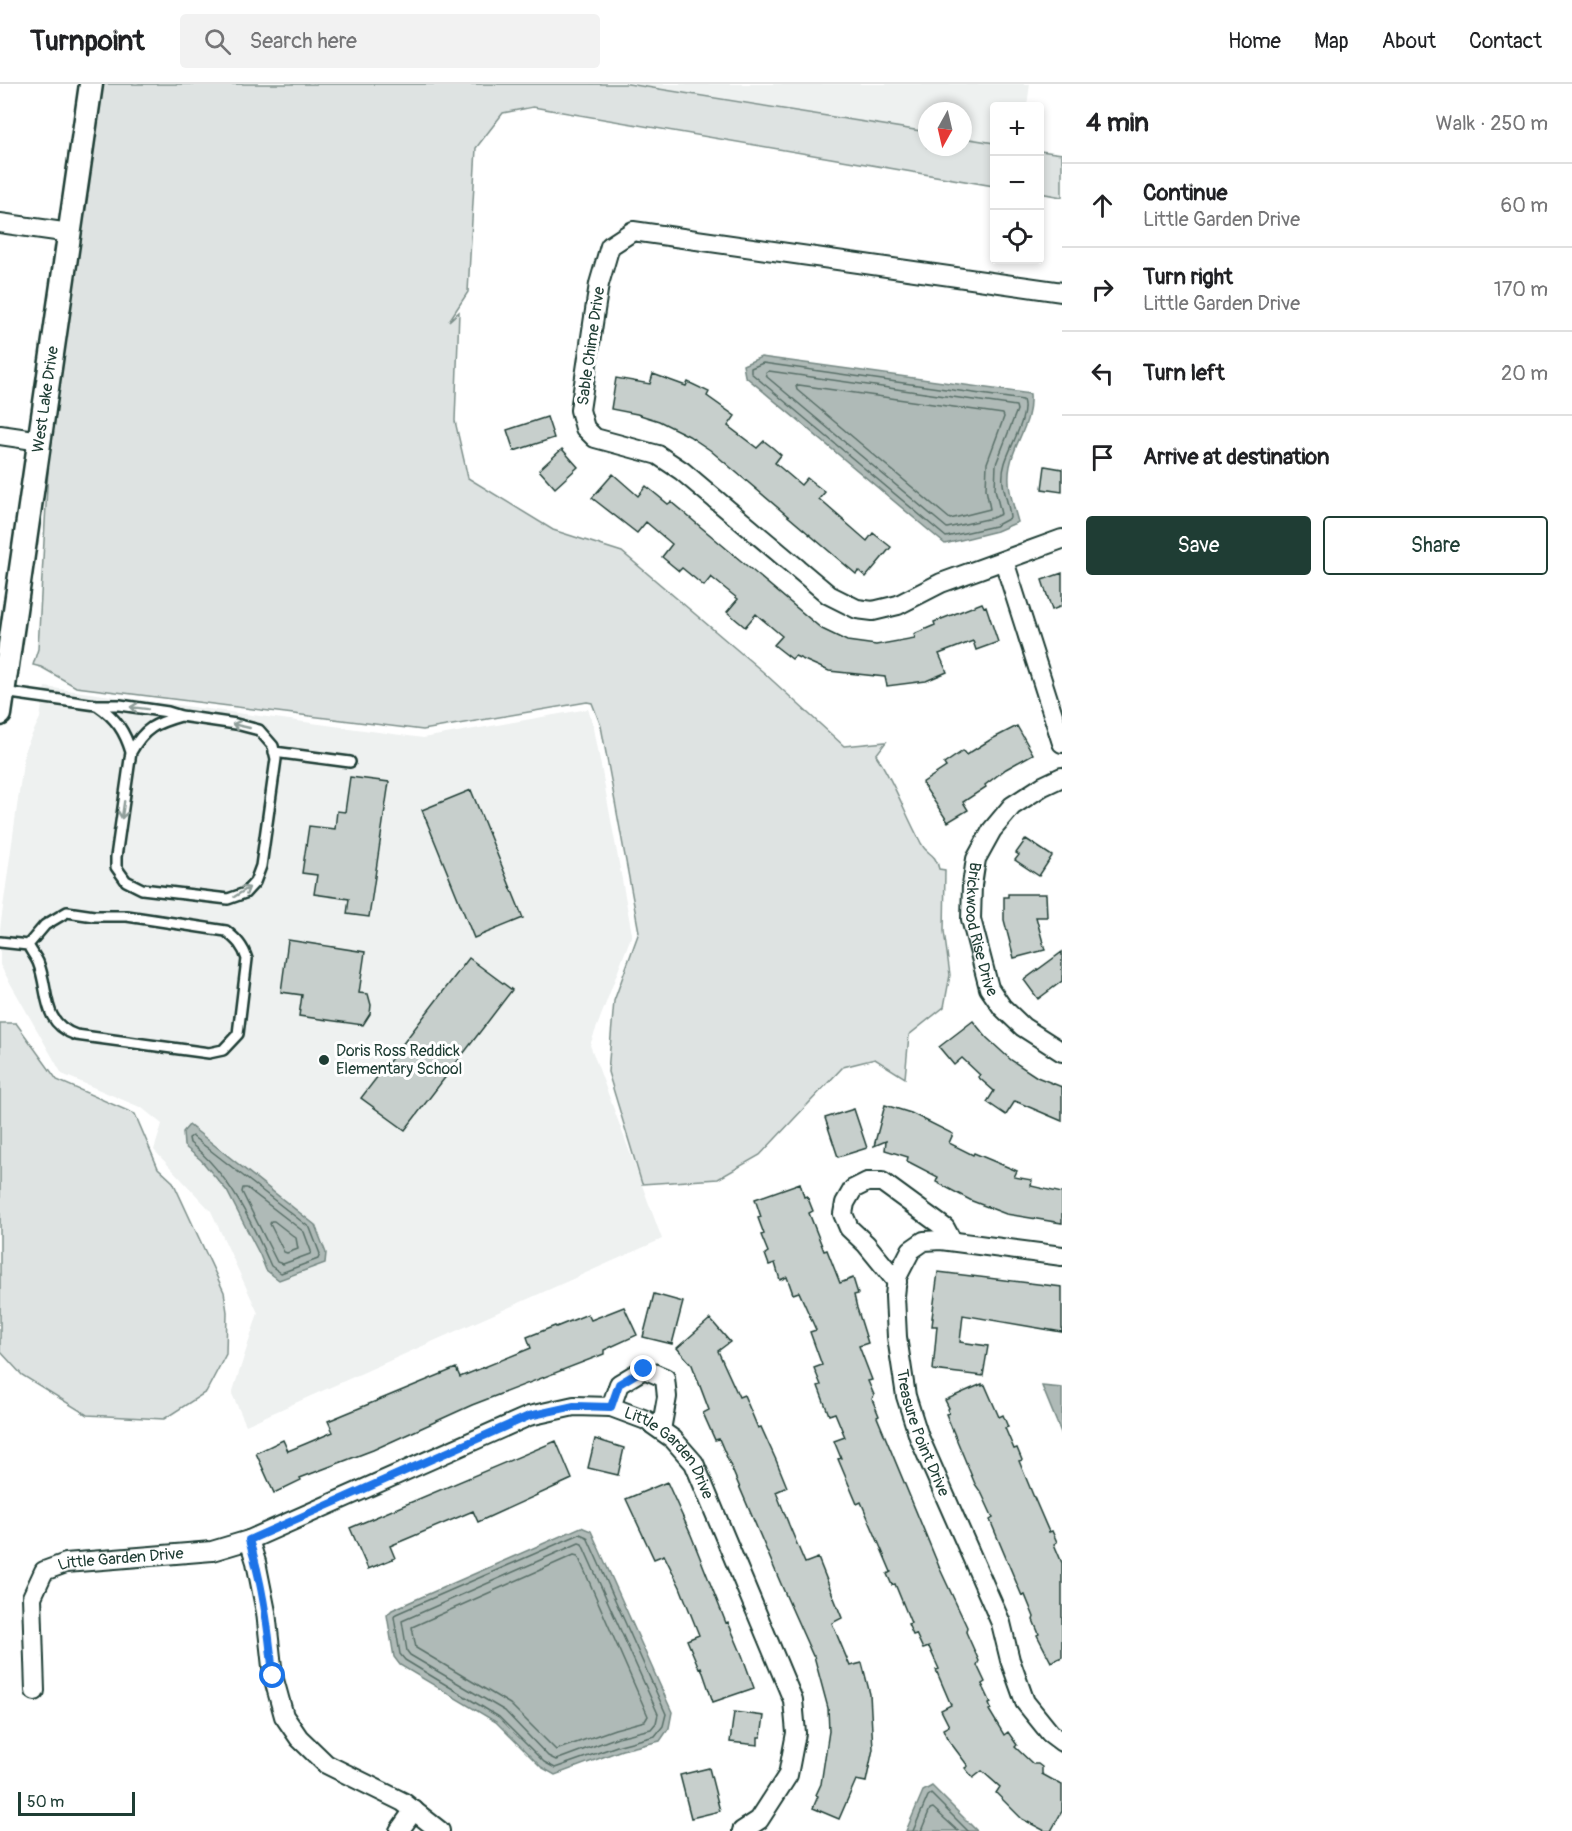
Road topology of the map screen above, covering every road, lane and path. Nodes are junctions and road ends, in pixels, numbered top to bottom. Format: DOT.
graph roads {
  1 [pos="91,84"];
  2 [pos="0,223"];
  3 [pos="70,233"];
  4 [pos="1062,292"];
  5 [pos="0,435"];
  6 [pos="41,441"];
  7 [pos="1062,539"];
  8 [pos="1004,561"];
  9 [pos="2,696"];
  10 [pos="96,705"];
  11 [pos="181,716"];
  12 [pos="1062,742"];
  13 [pos="131,752"];
  14 [pos="274,752"];
  15 [pos="350,762"];
  16 [pos="1062,777"];
  17 [pos="0,942"];
  18 [pos="28,945"];
  19 [pos="1062,1052"];
  20 [pos="952,1241"];
  21 [pos="1062,1256"];
  22 [pos="897,1282"];
  23 [pos="611,1407"];
  24 [pos="660,1430"];
  25 [pos="249,1540"];
  26 [pos="35,1691"];
  27 [pos="1062,1742"];
  28 [pos="414,1810"];
  29 [pos="764,1825"];
  30 [pos="399,1831"];
  31 [pos="440,1831"];
  32 [pos="742,1831"];
  1 -- 3 [label="street, West Lake Drive"];
  2 -- 3 [label="street"];
  3 -- 6 [label="street, West Lake Drive"];
  4 -- 8 [label="street, Sable Chime Drive"];
  5 -- 6 [label="street"];
  6 -- 9 [label="street, West Lake Drive"];
  7 -- 8 [label="street, Sable Chime Drive"];
  8 -- 12 [label="street"];
  9 -- 10 [label="lane"];
  11 -- 10 [label="lane, one-way"];
  10 -- 13 [label="lane"];
  11 -- 13 [label="lane"];
  14 -- 11 [label="lane, one-way"];
  13 -- 14 [label="lane, one-way"];
  14 -- 15 [label="lane"];
  16 -- 19 [label="street, Brickwood Rise Drive"];
  17 -- 18 [label="lane"];
  18 -- 18 [label="lane"];
  20 -- 21 [label="street, Treasure Point Drive"];
  20 -- 22 [label="street, Treasure Point Drive"];
  20 -- 22 [label="street"];
  22 -- 27 [label="street, Treasure Point Drive"];
  23 -- 24 [label="street, Little Garden Drive"];
  23 -- 24 [label="street"];
  23 -- 25 [label="street, Little Garden Drive"];
  24 -- 29 [label="street, Little Garden Drive"];
  25 -- 26 [label="street, Little Garden Drive"];
  25 -- 28 [label="street"];
  28 -- 30 [label="street"];
  28 -- 31 [label="street"];
  29 -- 32 [label="street, Little Garden Drive"];
}
